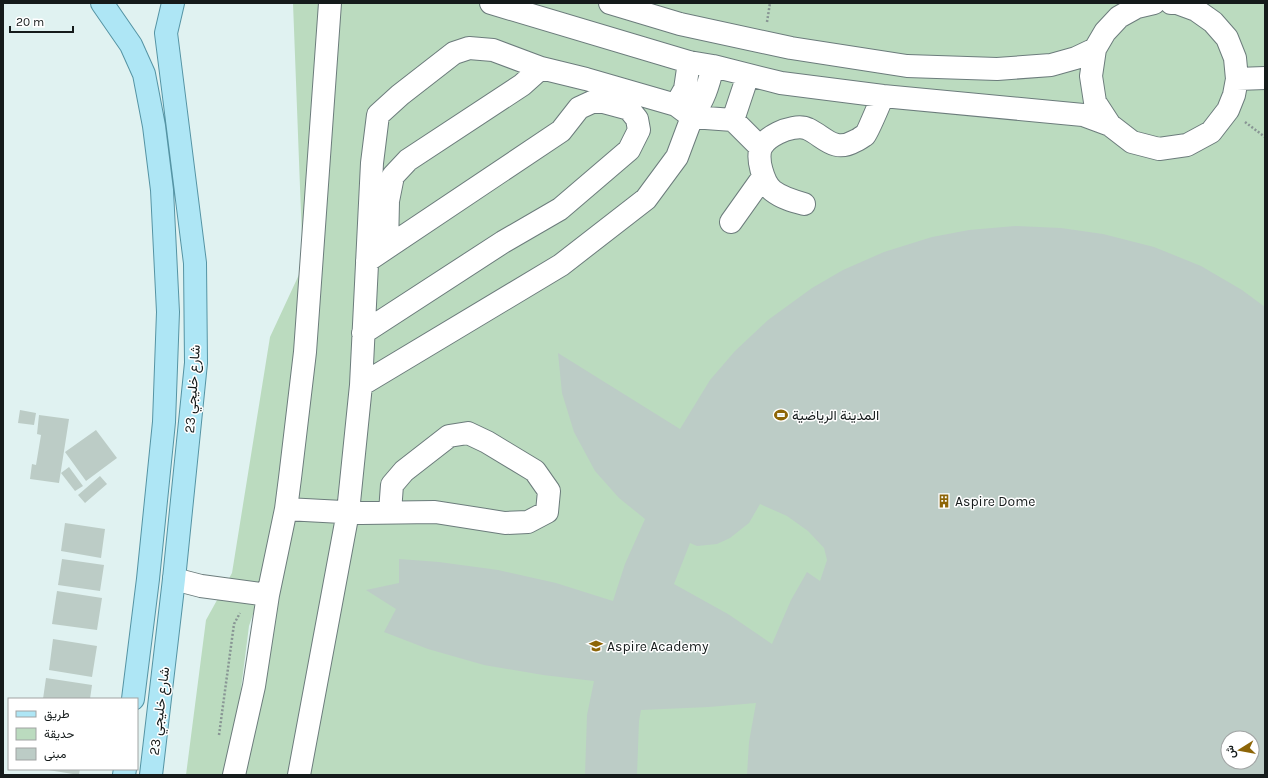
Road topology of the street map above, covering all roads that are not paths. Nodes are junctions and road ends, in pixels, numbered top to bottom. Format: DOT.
graph roads {
  1 [pos="102,3"];
  2 [pos="173,3"];
  3 [pos="330,3"];
  4 [pos="490,3"];
  5 [pos="610,3"];
  6 [pos="1171,3"];
  7 [pos="1143,4"];
  8 [pos="1194,6"];
  9 [pos="1095,49"];
  10 [pos="689,62"];
  11 [pos="713,66"];
  12 [pos="541,68"];
  13 [pos="748,75"];
  14 [pos="1265,78"];
  15 [pos="1237,79"];
  16 [pos="883,96"];
  17 [pos="684,111"];
  18 [pos="733,120"];
  19 [pos="1110,125"];
  20 [pos="761,148"];
  21 [pos="763,177"];
  22 [pos="804,204"];
  23 [pos="731,222"];
  24 [pos="387,247"];
  25 [pos="367,261"];
  26 [pos="363,333"];
  27 [pos="361,385"];
  28 [pos="286,509"];
  29 [pos="348,512"];
  30 [pos="390,512"];
  31 [pos="148,579"];
  32 [pos="174,579"];
  33 [pos="268,595"];
  34 [pos="133,698"];
  35 [pos="151,775"];
  36 [pos="234,775"];
  37 [pos="299,775"];
  1 -- 31 [label="main road, شارع خليجي 23"];
  2 -- 32 [label="main road, شارع خليجي 23"];
  3 -- 28 [label="lane"];
  4 -- 10 [label="lane"];
  5 -- 9 [label="lane"];
  6 -- 8 [label="lane"];
  7 -- 9 [label="lane"];
  8 -- 15 [label="lane"];
  9 -- 19 [label="lane"];
  10 -- 11 [label="lane"];
  10 -- 17 [label="lane"];
  11 -- 13 [label="lane"];
  11 -- 17 [label="lane"];
  12 -- 17 [label="lane"];
  12 -- 24 [label="lane"];
  12 -- 25 [label="lane"];
  13 -- 16 [label="lane"];
  13 -- 18 [label="lane"];
  14 -- 15 [label="lane"];
  15 -- 19 [label="lane"];
  16 -- 19 [label="lane"];
  16 -- 20 [label="lane"];
  17 -- 18 [label="lane"];
  17 -- 27 [label="lane"];
  18 -- 20 [label="lane"];
  20 -- 21 [label="lane"];
  21 -- 22 [label="lane"];
  21 -- 23 [label="lane"];
  24 -- 25 [label="lane"];
  24 -- 26 [label="lane"];
  25 -- 26 [label="lane"];
  26 -- 27 [label="lane"];
  27 -- 29 [label="lane"];
  28 -- 29 [label="lane"];
  28 -- 33 [label="lane"];
  29 -- 30 [label="lane"];
  29 -- 37 [label="lane"];
  30 -- 30 [label="lane"];
  31 -- 32 [label="main road"];
  31 -- 34 [label="main road, شارع خليجي 23"];
  32 -- 33 [label="lane"];
  32 -- 35 [label="main road, شارع خليجي 23"];
  33 -- 36 [label="lane"];
}
